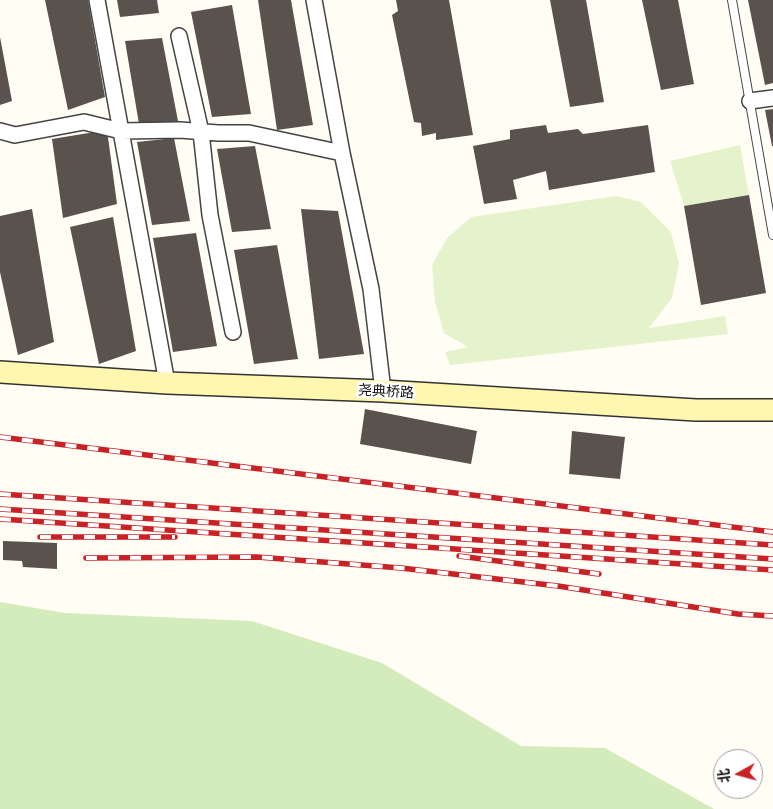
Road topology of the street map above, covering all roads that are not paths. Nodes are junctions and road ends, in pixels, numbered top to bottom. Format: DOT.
graph roads {
  1 [pos="96,0"];
  2 [pos="314,0"];
  3 [pos="732,0"];
  4 [pos="179,36"];
  5 [pos="773,98"];
  6 [pos="750,101"];
  7 [pos="0,131"];
  8 [pos="121,131"];
  9 [pos="201,132"];
  10 [pos="342,152"];
  11 [pos="773,235"];
  12 [pos="233,332"];
  13 [pos="0,372"];
  14 [pos="167,383"];
  15 [pos="383,392"];
  16 [pos="773,410"];
  1 -- 8 [label="street"];
  2 -- 10 [label="street"];
  3 -- 6 [label="lane"];
  4 -- 9 [label="street"];
  5 -- 6 [label="street"];
  6 -- 11 [label="lane"];
  7 -- 8 [label="street"];
  8 -- 9 [label="street"];
  8 -- 14 [label="street"];
  9 -- 10 [label="street"];
  9 -- 12 [label="street"];
  10 -- 15 [label="street"];
  13 -- 14 [label="street, 尧典桥路"];
  14 -- 15 [label="street, 尧典桥路"];
  15 -- 16 [label="street, 尧典桥路"];
}
